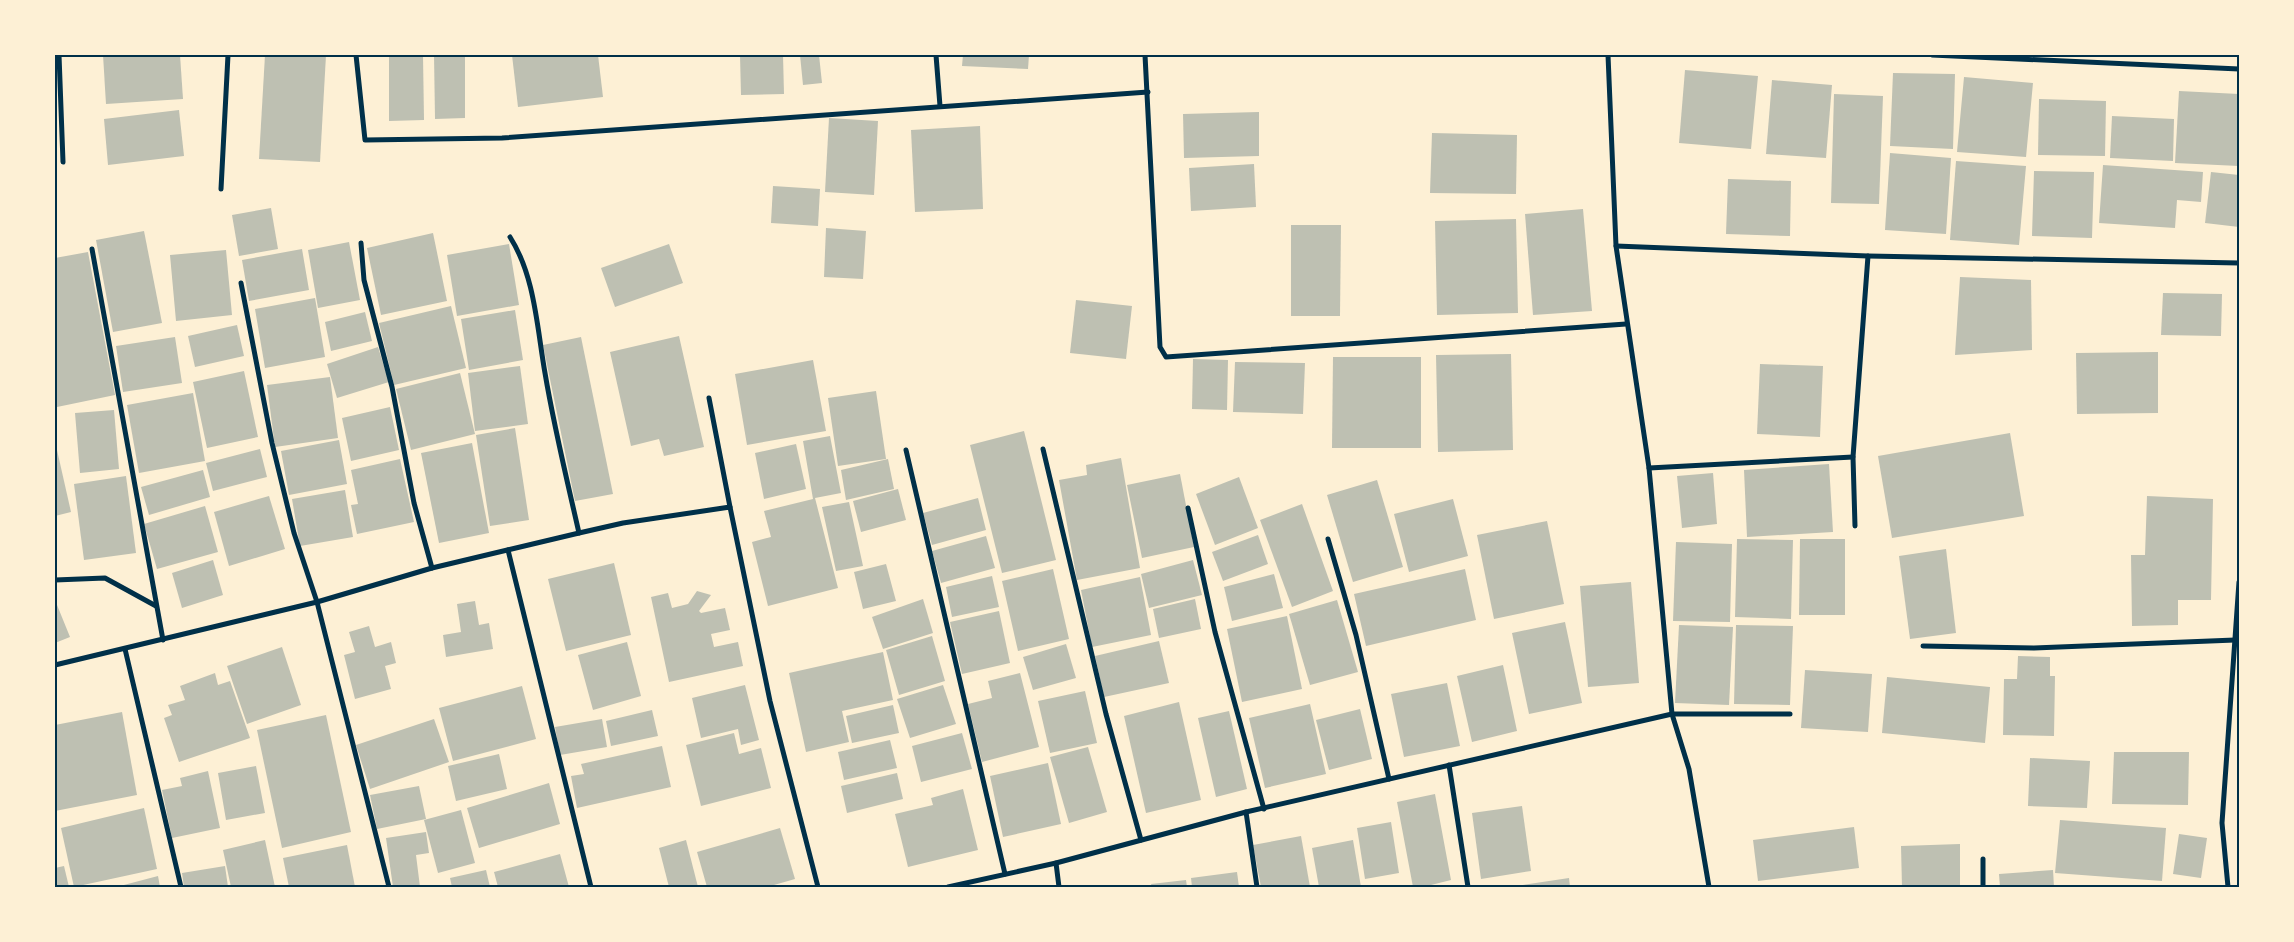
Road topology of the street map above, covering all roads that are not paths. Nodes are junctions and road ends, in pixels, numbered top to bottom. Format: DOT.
graph roads {
  1 [pos="59,55"];
  2 [pos="228,55"];
  3 [pos="356,55"];
  4 [pos="936,55"];
  5 [pos="1145,55"];
  6 [pos="1608,55"];
  7 [pos="1932,55"];
  8 [pos="2239,69"];
  9 [pos="1148,92"];
  10 [pos="940,106"];
  11 [pos="63,162"];
  12 [pos="221,189"];
  13 [pos="510,237"];
  14 [pos="361,243"];
  15 [pos="1616,246"];
  16 [pos="92,249"];
  17 [pos="1868,256"];
  18 [pos="2239,264"];
  19 [pos="241,283"];
  20 [pos="1626,324"];
  21 [pos="709,398"];
  22 [pos="1043,449"];
  23 [pos="906,450"];
  24 [pos="1853,457"];
  25 [pos="1649,468"];
  26 [pos="730,507"];
  27 [pos="1188,508"];
  28 [pos="1854,526"];
  29 [pos="579,533"];
  30 [pos="1328,539"];
  31 [pos="508,550"];
  32 [pos="432,568"];
  33 [pos="55,580"];
  34 [pos="2239,582"];
  35 [pos="317,602"];
  36 [pos="156,606"];
  37 [pos="163,640"];
  38 [pos="2235,640"];
  39 [pos="1923,646"];
  40 [pos="125,649"];
  41 [pos="55,666"];
  42 [pos="1672,714"];
  43 [pos="1790,714"];
  44 [pos="1449,765"];
  45 [pos="1390,779"];
  46 [pos="1264,809"];
  47 [pos="1246,812"];
  48 [pos="1141,840"];
  49 [pos="1983,859"];
  50 [pos="1056,863"];
  51 [pos="1004,874"];
  52 [pos="181,887"];
  53 [pos="389,887"];
  54 [pos="591,887"];
  55 [pos="818,887"];
  56 [pos="948,887"];
  57 [pos="1059,887"];
  58 [pos="1257,887"];
  59 [pos="1468,887"];
  60 [pos="1709,887"];
  61 [pos="1983,887"];
  62 [pos="2228,887"];
  1 -- 11 [label="street"];
  2 -- 12 [label="street"];
  3 -- 10 [label="street"];
  4 -- 10 [label="street"];
  5 -- 9 [label="street"];
  6 -- 15 [label="street"];
  7 -- 8 [label="street"];
  9 -- 10 [label="street"];
  9 -- 20 [label="street"];
  13 -- 29 [label="street"];
  14 -- 32 [label="street"];
  15 -- 17 [label="street"];
  15 -- 20 [label="street"];
  16 -- 36 [label="street"];
  17 -- 18 [label="street"];
  17 -- 24 [label="street"];
  19 -- 35 [label="street"];
  20 -- 25 [label="street"];
  21 -- 26 [label="street"];
  22 -- 48 [label="street"];
  23 -- 51 [label="street"];
  24 -- 25 [label="street"];
  24 -- 28 [label="street"];
  25 -- 42 [label="street"];
  26 -- 29 [label="street"];
  26 -- 55 [label="street"];
  27 -- 46 [label="street"];
  29 -- 31 [label="street"];
  30 -- 45 [label="street"];
  31 -- 32 [label="street"];
  31 -- 54 [label="street"];
  32 -- 35 [label="street"];
  33 -- 36 [label="street"];
  34 -- 38 [label="street"];
  35 -- 37 [label="street"];
  35 -- 53 [label="street"];
  36 -- 37 [label="street"];
  37 -- 40 [label="street"];
  38 -- 39 [label="street"];
  38 -- 62 [label="street"];
  40 -- 41 [label="street"];
  40 -- 52 [label="street"];
  42 -- 43 [label="street"];
  42 -- 44 [label="street"];
  42 -- 60 [label="street"];
  44 -- 45 [label="street"];
  44 -- 59 [label="street"];
  45 -- 46 [label="street"];
  46 -- 47 [label="street"];
  47 -- 48 [label="street"];
  47 -- 58 [label="street"];
  48 -- 50 [label="street"];
  49 -- 61 [label="street"];
  50 -- 51 [label="street"];
  50 -- 57 [label="street"];
  51 -- 56 [label="street"];
}
